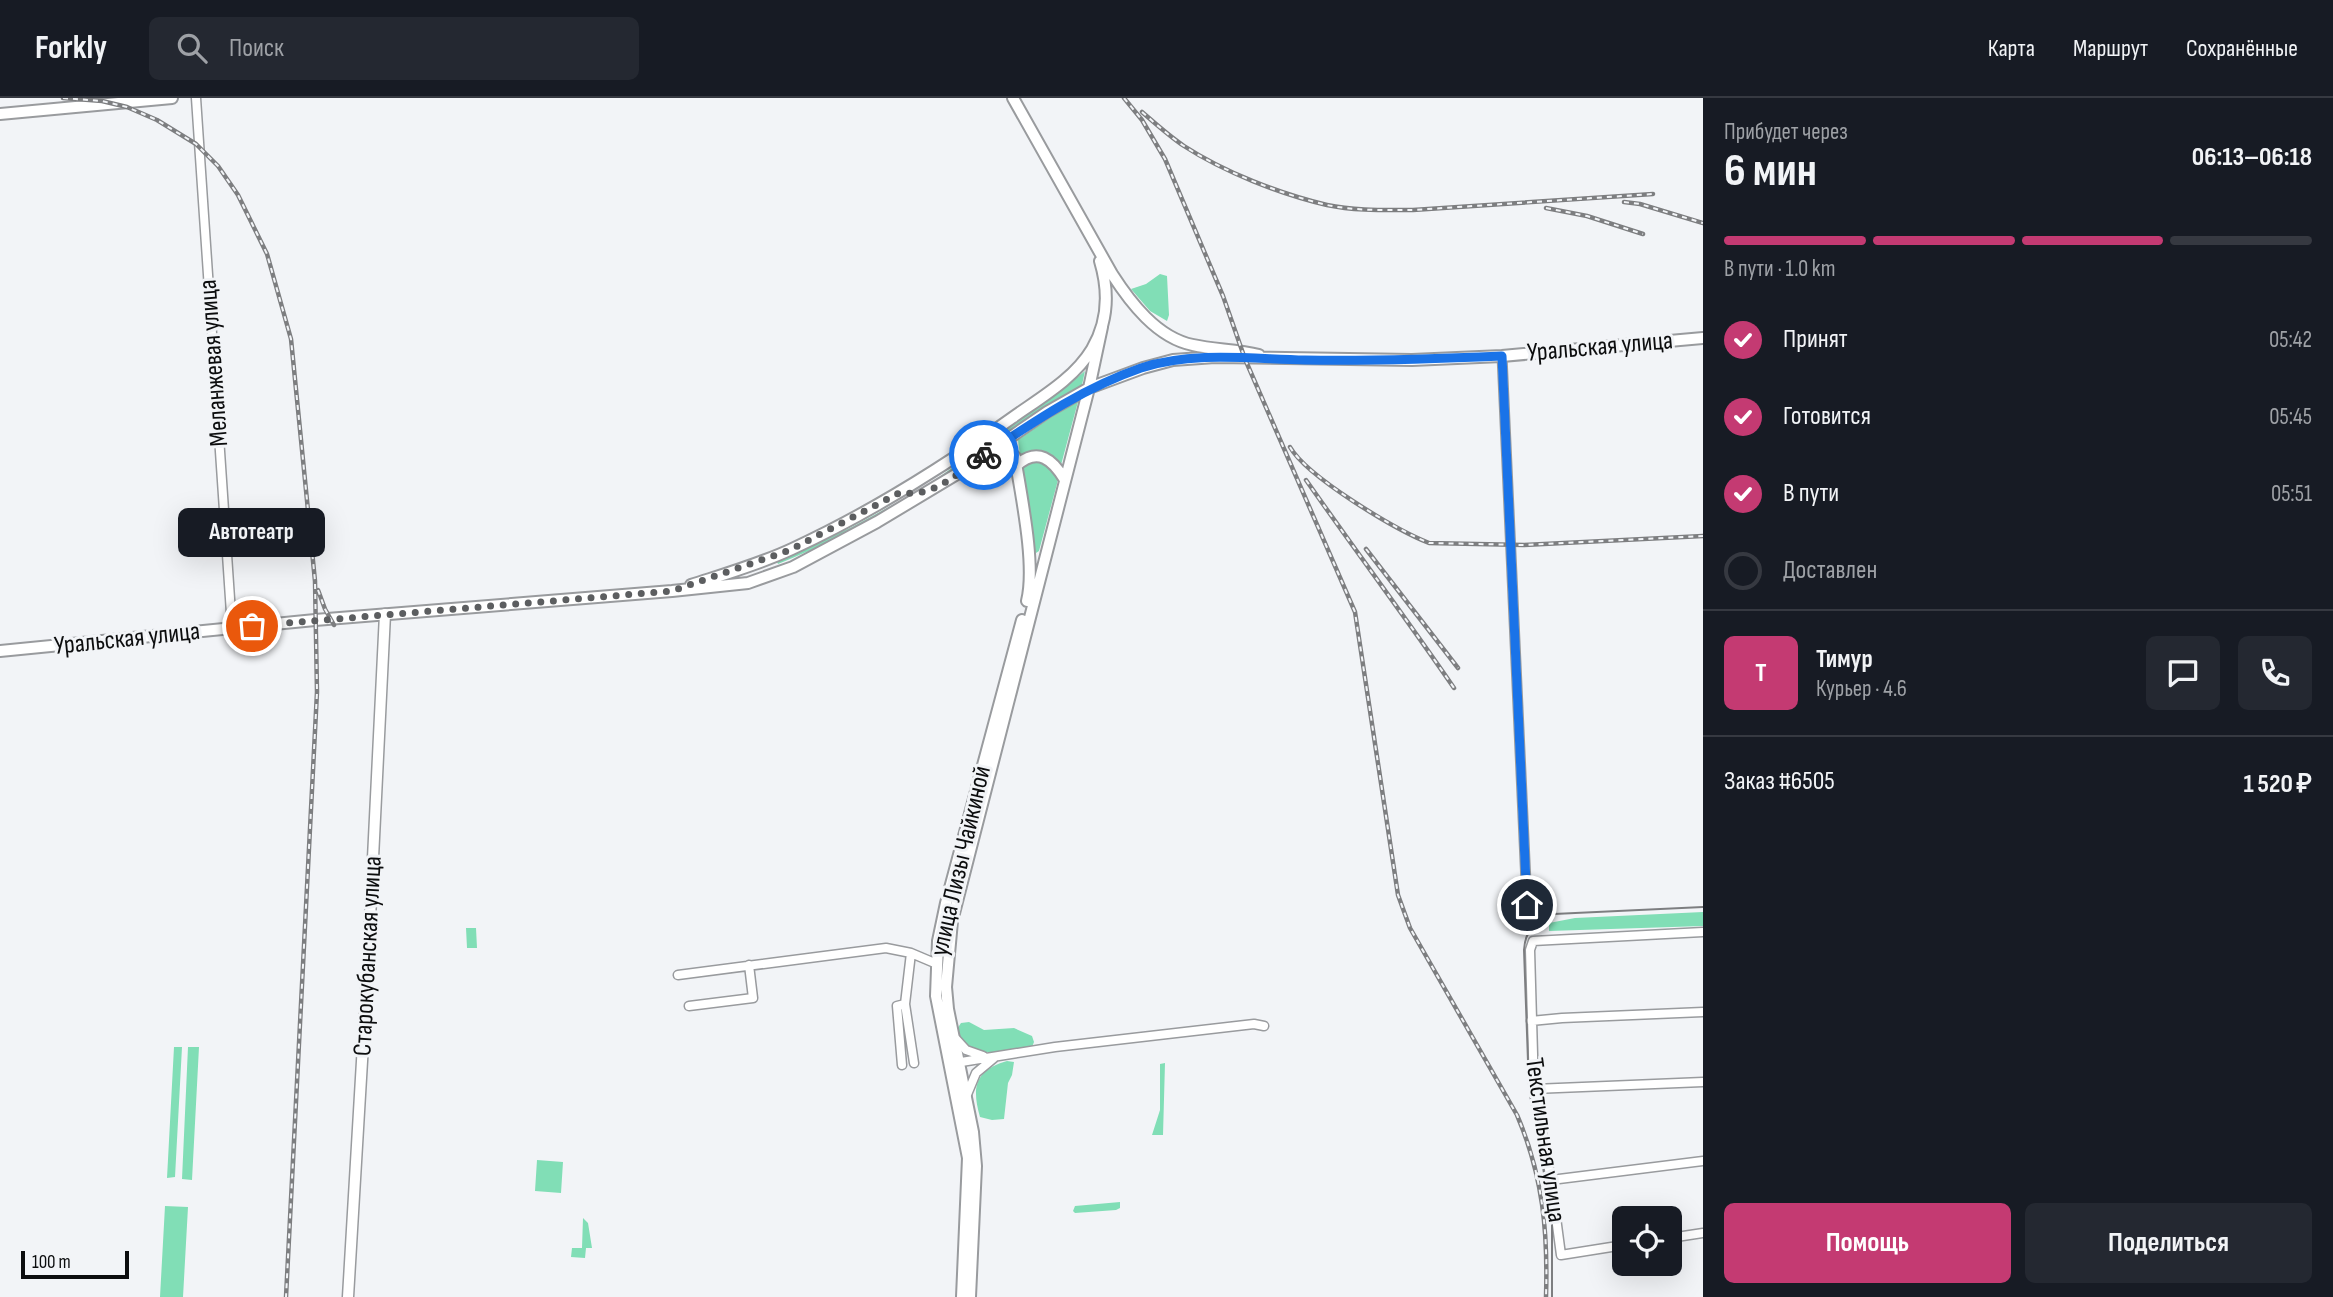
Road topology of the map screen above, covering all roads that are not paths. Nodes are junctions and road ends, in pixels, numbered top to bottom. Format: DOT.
graph roads {
  1 [pos="172,98"];
  2 [pos="196,98"];
  3 [pos="1013,98"];
  4 [pos="0,114"];
  5 [pos="1095,244"];
  6 [pos="1102,327"];
  7 [pos="1172,337"];
  8 [pos="1703,337"];
  9 [pos="1502,356"];
  10 [pos="1328,359"];
  11 [pos="1173,360"];
  12 [pos="1089,388"];
  13 [pos="996,447"];
  14 [pos="1016,466"];
  15 [pos="1065,480"];
  16 [pos="930,490"];
  17 [pos="901,492"];
  18 [pos="757,563"];
  19 [pos="785,570"];
  20 [pos="672,591"];
  21 [pos="1032,596"];
  22 [pos="385,614"];
  23 [pos="232,628"];
  24 [pos="0,651"];
  25 [pos="1527,905"];
  26 [pos="1703,932"];
  27 [pos="911,953"];
  28 [pos="937,964"];
  29 [pos="750,965"];
  30 [pos="677,975"];
  31 [pos="905,1004"];
  32 [pos="689,1006"];
  33 [pos="1703,1012"];
  34 [pos="1531,1021"];
  35 [pos="950,1024"];
  36 [pos="1264,1026"];
  37 [pos="999,1055"];
  38 [pos="914,1063"];
  39 [pos="953,1063"];
  40 [pos="902,1065"];
  41 [pos="1703,1082"];
  42 [pos="1534,1088"];
  43 [pos="966,1097"];
  44 [pos="1703,1161"];
  45 [pos="1551,1180"];
  46 [pos="1703,1233"];
  47 [pos="1682,1236"];
  48 [pos="1612,1247"];
  49 [pos="348,1297"];
  50 [pos="962,1297"];
  51 [pos="970,1297"];
  1 -- 4 [label="main road"];
  2 -- 23 [label="street, Меланжевая улица"];
  3 -- 5 [label="main road"];
  5 -- 6 [label="main road, Уральская улица"];
  5 -- 7 [label="main road"];
  6 -- 12 [label="main road"];
  6 -- 17 [label="main road, Уральская улица"];
  7 -- 10 [label="main road, Уральская улица"];
  7 -- 11 [label="main road"];
  8 -- 9 [label="main road, Уральская улица"];
  9 -- 10 [label="main road, Уральская улица"];
  9 -- 25 [label="street"];
  10 -- 11 [label="main road, Уральская улица"];
  11 -- 12 [label="main road, Уральская улица"];
  12 -- 13 [label="main road, Уральская улица"];
  12 -- 15 [label="main road"];
  13 -- 14 [label="main road"];
  13 -- 16 [label="main road, Уральская улица"];
  14 -- 15 [label="main road"];
  14 -- 21 [label="main road"];
  15 -- 21 [label="main road"];
  16 -- 17 [label="main road"];
  16 -- 19 [label="main road, Уральская улица"];
  17 -- 18 [label="main road, Уральская улица"];
  18 -- 19 [label="main road"];
  18 -- 20 [label="main road, Уральская улица"];
  19 -- 20 [label="main road, Уральская улица"];
  20 -- 22 [label="main road, Уральская улица"];
  21 -- 28 [label="main road, улица Лизы Чайкиной"];
  21 -- 35 [label="main road, улица Лизы Чайкиной"];
  22 -- 23 [label="main road, Уральская улица"];
  22 -- 49 [label="street, Старокубанская улица"];
  23 -- 24 [label="main road, Уральская улица"];
  26 -- 34 [label="street, Текстильная улица"];
  27 -- 28 [label="street"];
  27 -- 29 [label="street"];
  27 -- 31 [label="street"];
  28 -- 39 [label="main road, улица Лизы Чайкиной"];
  29 -- 30 [label="street"];
  29 -- 32 [label="street"];
  31 -- 38 [label="street"];
  31 -- 40 [label="street"];
  33 -- 34 [label="street"];
  34 -- 42 [label="street, Текстильная улица"];
  35 -- 37 [label="street"];
  35 -- 39 [label="main road, улица Лизы Чайкиной"];
  36 -- 37 [label="street"];
  37 -- 39 [label="street"];
  37 -- 43 [label="street"];
  39 -- 43 [label="main road, улица Лизы Чайкиной"];
  39 -- 50 [label="main road, улица Лизы Чайкиной"];
  41 -- 42 [label="street"];
  42 -- 45 [label="street, Текстильная улица"];
  43 -- 51 [label="main road, улица Лизы Чайкиной"];
  44 -- 45 [label="street"];
  45 -- 48 [label="street, Текстильная улица"];
  46 -- 47 [label="street"];
}
